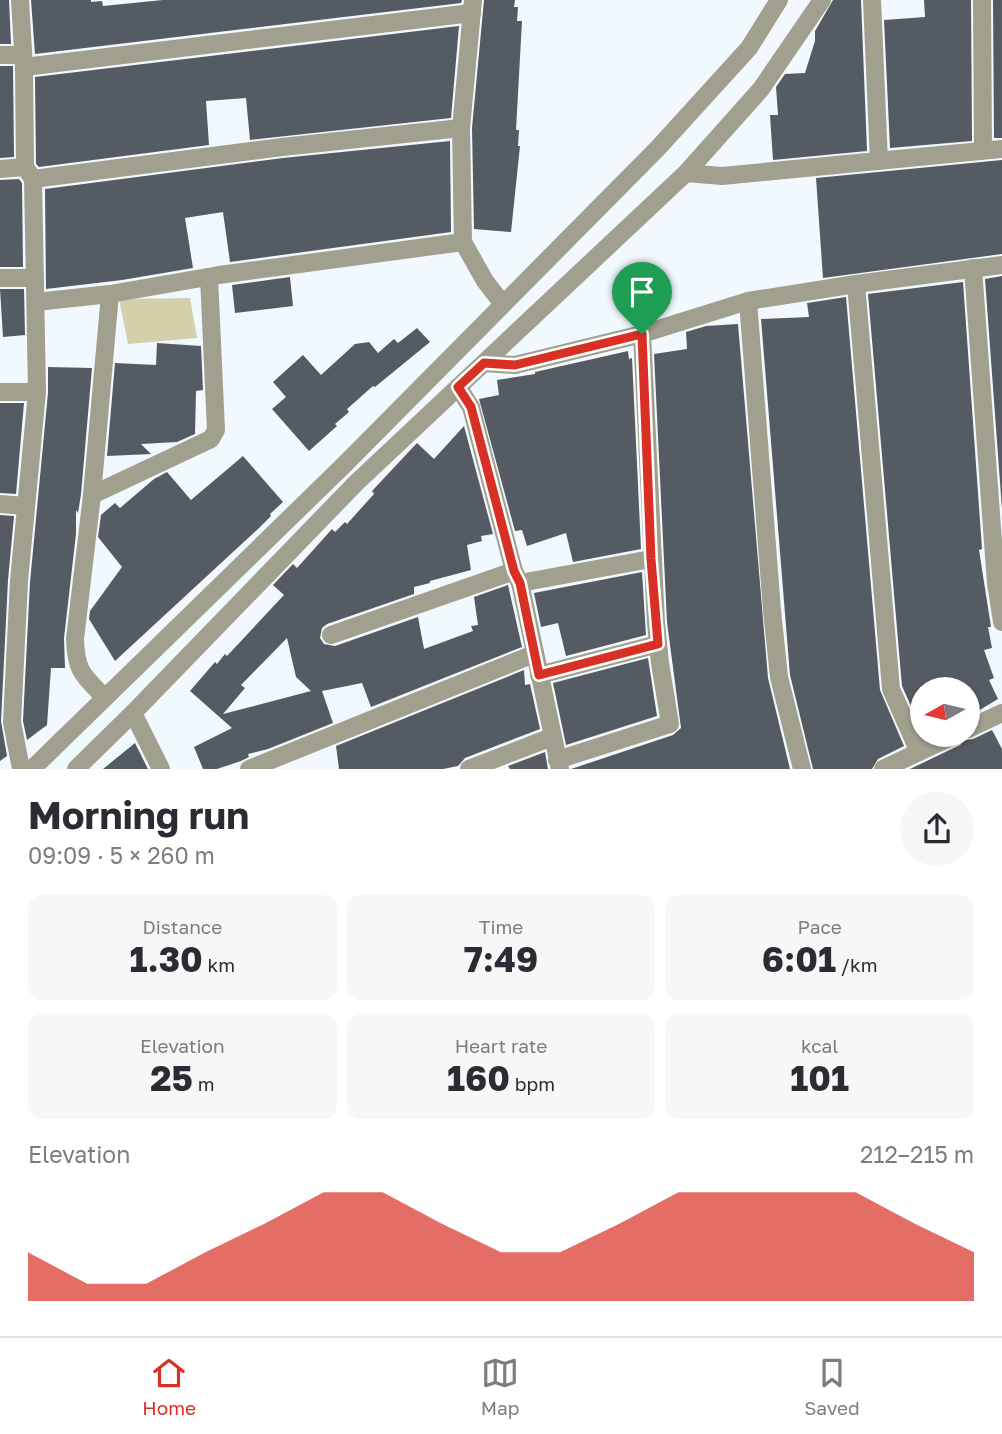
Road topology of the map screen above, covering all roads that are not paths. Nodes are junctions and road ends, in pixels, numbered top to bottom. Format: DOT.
graph roads {
  1 [pos="20,0"];
  2 [pos="779,0"];
  3 [pos="822,0"];
  4 [pos="872,0"];
  5 [pos="982,0"];
  6 [pos="472,7"];
  7 [pos="0,55"];
  8 [pos="23,61"];
  9 [pos="461,128"];
  10 [pos="1002,149"];
  11 [pos="983,150"];
  12 [pos="879,161"];
  13 [pos="0,169"];
  14 [pos="29,173"];
  15 [pos="686,173"];
  16 [pos="463,242"];
  17 [pos="1002,265"];
  18 [pos="973,268"];
  19 [pos="209,277"];
  20 [pos="0,278"];
  21 [pos="35,278"];
  22 [pos="856,284"];
  23 [pos="110,295"];
  24 [pos="748,301"];
  25 [pos="36,302"];
  26 [pos="502,303"];
  27 [pos="642,334"];
  28 [pos="484,363"];
  29 [pos="458,387"];
  30 [pos="0,392"];
  31 [pos="37,393"];
  32 [pos="92,495"];
  33 [pos="0,505"];
  34 [pos="26,506"];
  35 [pos="651,559"];
  36 [pos="517,577"];
  37 [pos="8,617"];
  38 [pos="1002,622"];
  39 [pos="331,635"];
  40 [pos="658,644"];
  41 [pos="534,654"];
  42 [pos="539,675"];
  43 [pos="105,698"];
  44 [pos="133,713"];
  45 [pos="1002,713"];
  46 [pos="6,722"];
  47 [pos="980,723"];
  48 [pos="552,737"];
  49 [pos="930,747"];
  50 [pos="919,752"];
  51 [pos="282,763"];
  52 [pos="559,764"];
  53 [pos="21,769"];
  54 [pos="32,769"];
  55 [pos="76,769"];
  56 [pos="161,769"];
  57 [pos="249,769"];
  58 [pos="468,769"];
  59 [pos="802,769"];
  60 [pos="883,769"];
  1 -- 8 [label="street"];
  2 -- 26 [label="street"];
  3 -- 15 [label="street"];
  4 -- 12 [label="street"];
  5 -- 11 [label="street"];
  6 -- 8 [label="street"];
  6 -- 9 [label="street"];
  7 -- 8 [label="street"];
  8 -- 14 [label="street"];
  9 -- 14 [label="street"];
  9 -- 16 [label="street"];
  10 -- 11 [label="street"];
  11 -- 12 [label="street"];
  12 -- 15 [label="street"];
  13 -- 14 [label="street"];
  14 -- 21 [label="street"];
  15 -- 28 [label="street"];
  16 -- 19 [label="street"];
  16 -- 26 [label="street"];
  17 -- 18 [label="street"];
  18 -- 22 [label="street"];
  18 -- 38 [label="street"];
  19 -- 23 [label="street"];
  19 -- 32 [label="street"];
  20 -- 21 [label="street"];
  21 -- 25 [label="street"];
  22 -- 24 [label="street"];
  22 -- 50 [label="street"];
  23 -- 25 [label="street"];
  23 -- 32 [label="street"];
  24 -- 27 [label="street"];
  24 -- 59 [label="street"];
  25 -- 31 [label="street"];
  26 -- 43 [label="street"];
  27 -- 28 [label="street"];
  27 -- 35 [label="street"];
  28 -- 29 [label="street"];
  29 -- 36 [label="street"];
  29 -- 44 [label="street"];
  30 -- 31 [label="street"];
  31 -- 34 [label="street"];
  32 -- 43 [label="street"];
  33 -- 34 [label="street"];
  34 -- 37 [label="street"];
  35 -- 36 [label="street"];
  35 -- 40 [label="street"];
  36 -- 39 [label="street"];
  36 -- 41 [label="street"];
  37 -- 46 [label="street"];
  40 -- 42 [label="street"];
  40 -- 52 [label="street"];
  41 -- 42 [label="street"];
  41 -- 51 [label="street"];
  42 -- 48 [label="street"];
  43 -- 54 [label="street"];
  44 -- 55 [label="street"];
  44 -- 56 [label="street"];
  45 -- 47 [label="street"];
  46 -- 53 [label="street"];
  48 -- 52 [label="street"];
  48 -- 58 [label="street"];
  49 -- 50 [label="street"];
  50 -- 60 [label="street"];
  51 -- 57 [label="street"];
}
